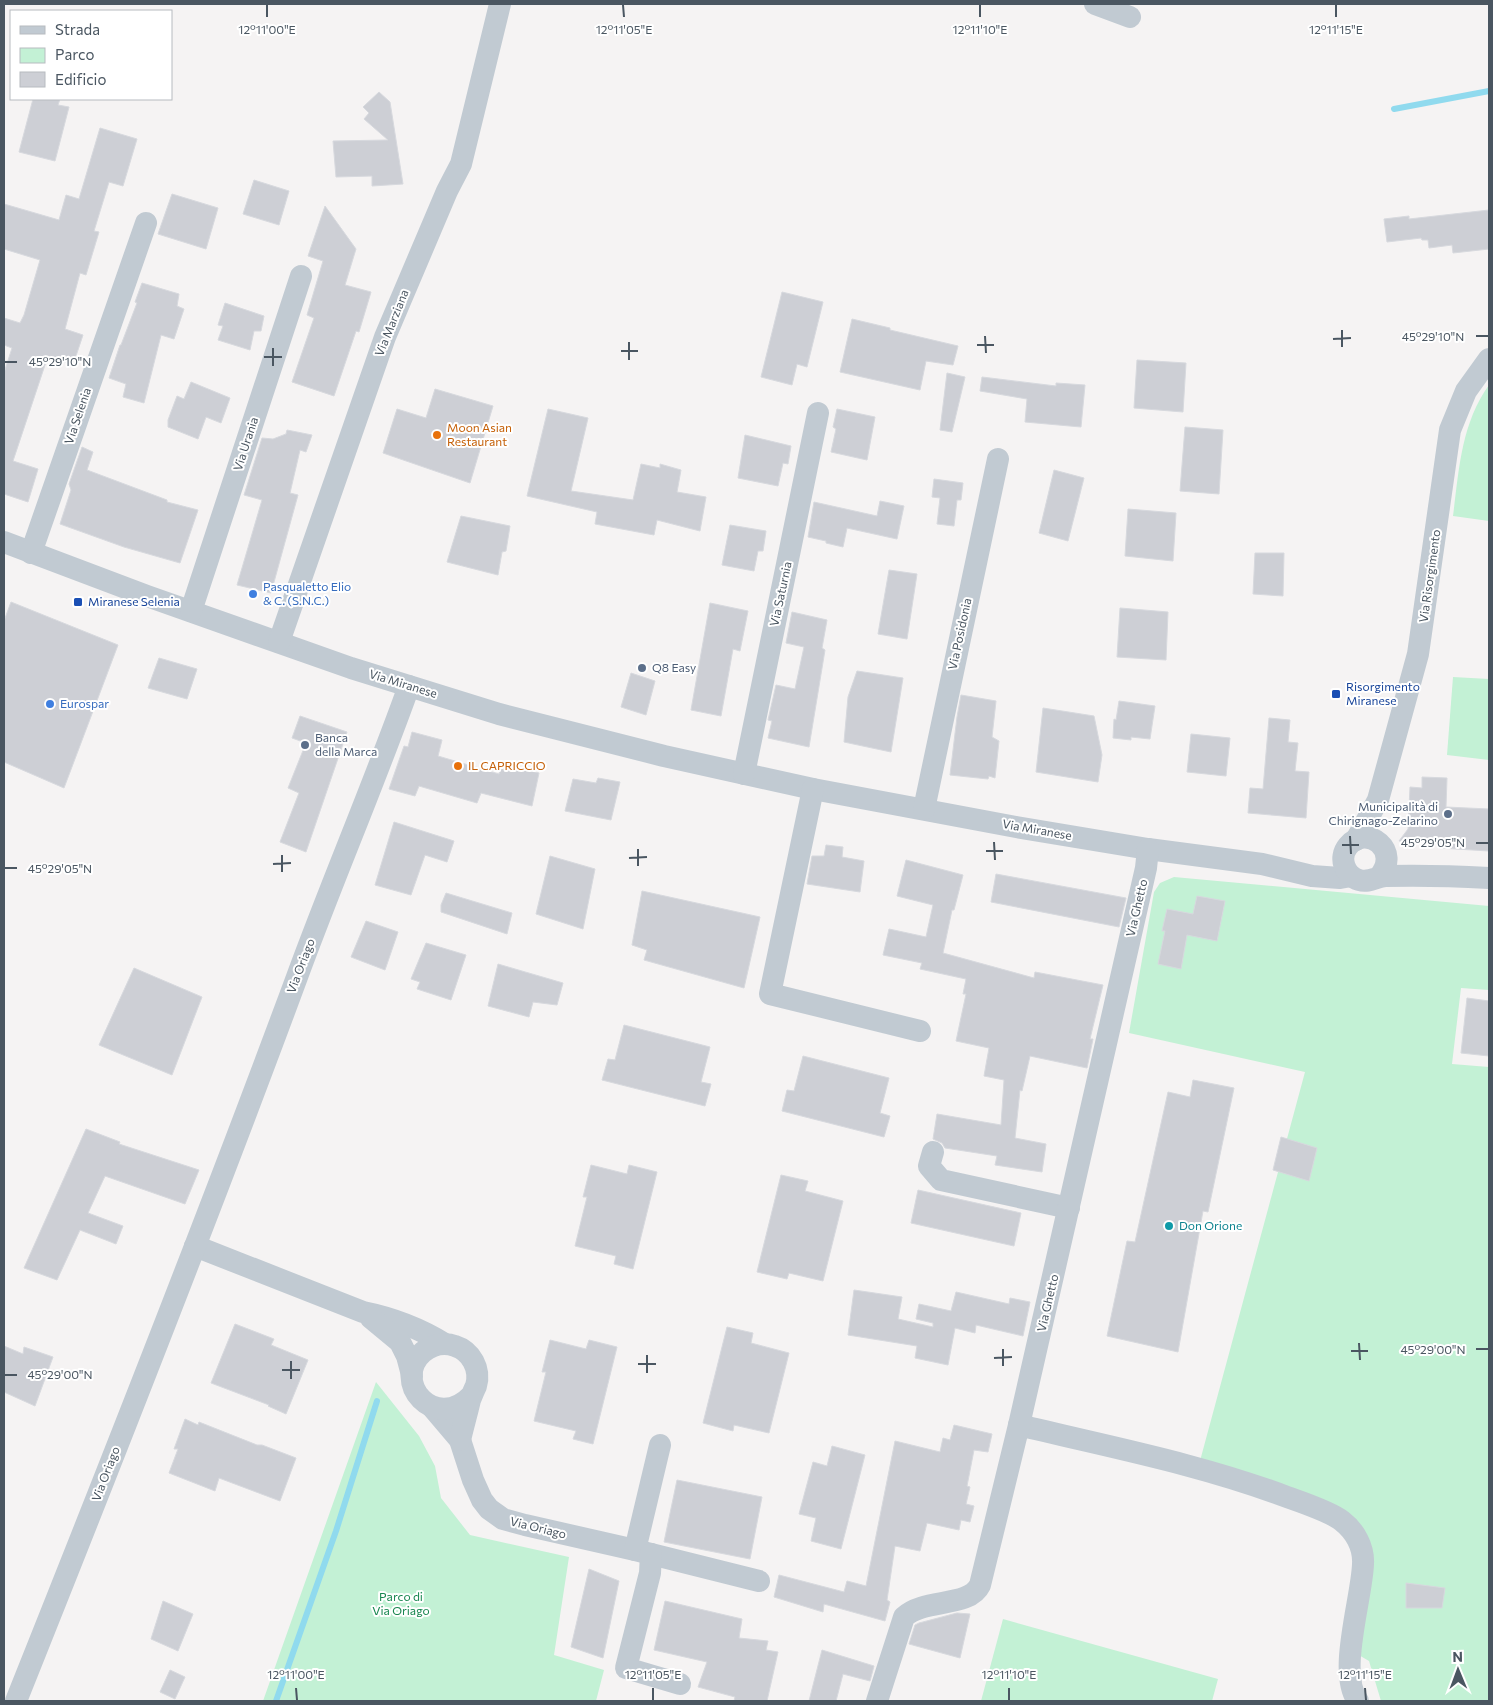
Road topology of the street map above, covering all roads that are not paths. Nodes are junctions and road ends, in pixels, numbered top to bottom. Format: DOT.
graph roads {
  1 [pos="500,4"];
  2 [pos="1095,4"];
  3 [pos="1130,16"];
  4 [pos="146,223"];
  5 [pos="301,276"];
  6 [pos="1489,359"];
  7 [pos="818,413"];
  8 [pos="998,459"];
  9 [pos="4,542"];
  10 [pos="31,553"];
  11 [pos="191,611"];
  12 [pos="279,642"];
  13 [pos="409,686"];
  14 [pos="744,774"];
  15 [pos="813,789"];
  16 [pos="1378,800"];
  17 [pos="924,809"];
  18 [pos="1350,846"];
  19 [pos="1148,848"];
  20 [pos="1384,849"];
  21 [pos="1262,864"];
  22 [pos="1426,874"];
  23 [pos="1351,876"];
  24 [pos="1379,877"];
  25 [pos="1489,878"];
  26 [pos="920,1031"];
  27 [pos="933,1152"];
  28 [pos="1069,1208"];
  29 [pos="195,1246"];
  30 [pos="363,1312"];
  31 [pos="446,1344"];
  32 [pos="412,1375"];
  33 [pos="472,1395"];
  34 [pos="432,1407"];
  35 [pos="1019,1425"];
  36 [pos="460,1440"];
  37 [pos="660,1445"];
  38 [pos="643,1552"];
  39 [pos="759,1581"];
  40 [pos="680,1684"];
  41 [pos="16,1701"];
  42 [pos="877,1701"];
  43 [pos="1358,1701"];
  1 -- 12 [label="street, Via Marziana"];
  2 -- 3 [label="street"];
  4 -- 10 [label="street, Via Selenia"];
  5 -- 11 [label="street, Via Urania"];
  6 -- 16 [label="street, Via Risorgimento"];
  7 -- 14 [label="street, Via Saturnia"];
  8 -- 17 [label="street, Via Posidonia"];
  9 -- 10 [label="street, Via Miranese"];
  10 -- 11 [label="street, Via Miranese"];
  11 -- 12 [label="street, Via Miranese"];
  12 -- 13 [label="street, Via Miranese"];
  13 -- 14 [label="street, Via Miranese"];
  13 -- 29 [label="street, Via Oriago"];
  14 -- 15 [label="street, Via Miranese"];
  15 -- 17 [label="street, Via Miranese"];
  15 -- 26 [label="street"];
  16 -- 18 [label="street, Via Risorgimento"];
  16 -- 20 [label="street, Via Risorgimento"];
  17 -- 19 [label="street, Via Miranese"];
  18 -- 20 [label="street, Via Miranese"];
  18 -- 21 [label="street, Via Miranese"];
  18 -- 23 [label="street"];
  19 -- 21 [label="street, Via Miranese"];
  19 -- 28 [label="street, Via Ghetto"];
  20 -- 22 [label="street, Via Miranese"];
  20 -- 24 [label="street"];
  21 -- 23 [label="street, Via Miranese"];
  22 -- 24 [label="street, Via Miranese"];
  22 -- 25 [label="street, Via Miranese"];
  23 -- 24 [label="street, Via Miranese"];
  27 -- 28 [label="street"];
  28 -- 35 [label="street, Via Ghetto"];
  29 -- 30 [label="street, Via Oriago"];
  29 -- 41 [label="street, Via Oriago"];
  30 -- 31 [label="street, Via Oriago"];
  30 -- 32 [label="street, Via Oriago"];
  31 -- 32 [label="street"];
  31 -- 33 [label="street, Via Oriago"];
  32 -- 34 [label="street, Via Oriago"];
  33 -- 34 [label="street"];
  33 -- 36 [label="street, Via Oriago"];
  34 -- 36 [label="street, Via Oriago"];
  35 -- 42 [label="street, Via Ghetto"];
  35 -- 43 [label="street"];
  36 -- 38 [label="street, Via Oriago"];
  37 -- 38 [label="street"];
  38 -- 39 [label="street, Via Oriago"];
  38 -- 40 [label="street"];
}
